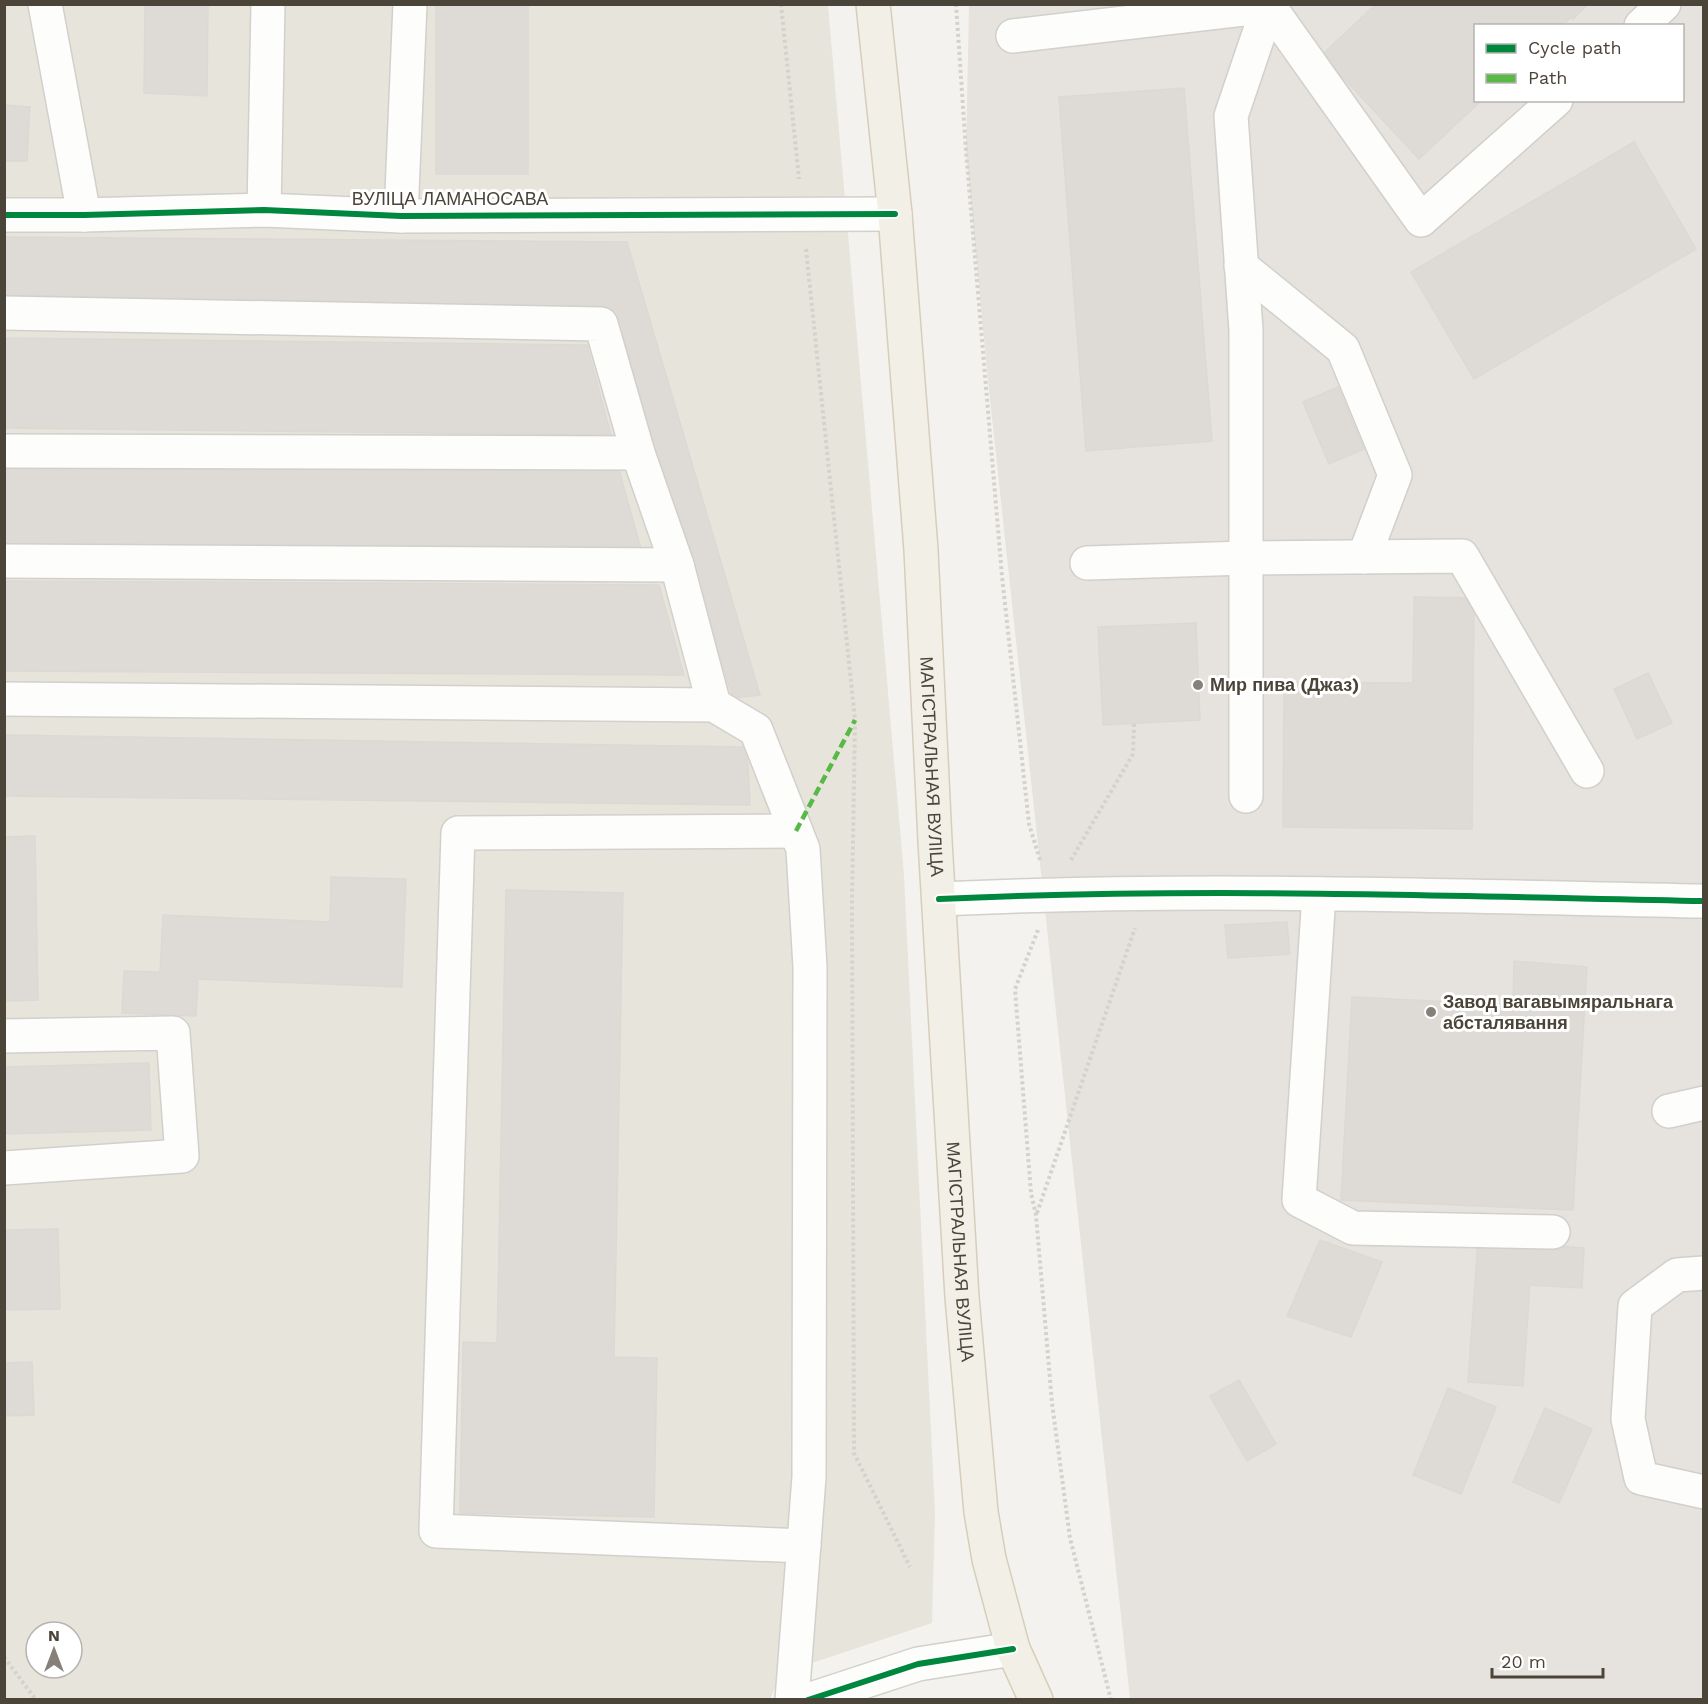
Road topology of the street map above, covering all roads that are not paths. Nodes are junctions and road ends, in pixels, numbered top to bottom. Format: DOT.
graph roads {
  1 [pos="45,4"];
  2 [pos="268,4"];
  3 [pos="410,4"];
  4 [pos="873,4"];
  5 [pos="1664,4"];
  6 [pos="1269,5"];
  7 [pos="1141,13"];
  8 [pos="1643,24"];
  9 [pos="1013,36"];
  10 [pos="1554,102"];
  11 [pos="264,210"];
  12 [pos="895,214"];
  13 [pos="4,215"];
  14 [pos="84,215"];
  15 [pos="401,216"];
  16 [pos="1241,266"];
  17 [pos="4,313"];
  18 [pos="4,452"];
  19 [pos="638,453"];
  20 [pos="1364,557"];
  21 [pos="1246,558"];
  22 [pos="4,561"];
  23 [pos="1087,563"];
  24 [pos="677,565"];
  25 [pos="4,699"];
  26 [pos="714,705"];
  27 [pos="1587,771"];
  28 [pos="1246,796"];
  29 [pos="796,831"];
  30 [pos="1319,894"];
  31 [pos="939,899"];
  32 [pos="1704,901"];
  33 [pos="4,1035"];
  34 [pos="1704,1103"];
  35 [pos="1669,1111"];
  36 [pos="4,1168"];
  37 [pos="1553,1232"];
  38 [pos="1704,1273"];
  39 [pos="1704,1492"];
  40 [pos="804,1546"];
  41 [pos="1013,1648"];
  42 [pos="792,1700"];
  43 [pos="808,1700"];
  44 [pos="1036,1700"];
  1 -- 14 [label="street"];
  2 -- 11 [label="street"];
  3 -- 15 [label="street"];
  4 -- 12 [label="main road, МАГІСТРАЛЬНАЯ ВУЛІЦА"];
  5 -- 8 [label="street"];
  6 -- 7 [label="street"];
  6 -- 10 [label="street"];
  6 -- 16 [label="street"];
  7 -- 9 [label="street"];
  11 -- 14 [label="street, ВУЛІЦА ЛАМАНОСАВА"];
  11 -- 15 [label="street, ВУЛІЦА ЛАМАНОСАВА"];
  12 -- 15 [label="street, ВУЛІЦА ЛАМАНОСАВА"];
  12 -- 31 [label="main road, МАГІСТРАЛЬНАЯ ВУЛІЦА"];
  13 -- 14 [label="street, ВУЛІЦА ЛАМАНОСАВА"];
  16 -- 20 [label="street"];
  16 -- 21 [label="street"];
  17 -- 19 [label="street"];
  18 -- 19 [label="street"];
  19 -- 24 [label="street"];
  20 -- 21 [label="street"];
  20 -- 27 [label="street"];
  21 -- 23 [label="street"];
  21 -- 28 [label="street"];
  22 -- 24 [label="street"];
  24 -- 26 [label="street"];
  25 -- 26 [label="street"];
  26 -- 29 [label="street"];
  29 -- 40 [label="street"];
  29 -- 40 [label="street"];
  30 -- 31 [label="street"];
  30 -- 32 [label="street"];
  30 -- 37 [label="street"];
  31 -- 41 [label="main road, МАГІСТРАЛЬНАЯ ВУЛІЦА"];
  33 -- 36 [label="street"];
  34 -- 35 [label="street"];
  38 -- 39 [label="street"];
  40 -- 42 [label="street"];
  41 -- 43 [label="street"];
  41 -- 44 [label="main road, МАГІСТРАЛЬНАЯ ВУЛІЦА"];
}
